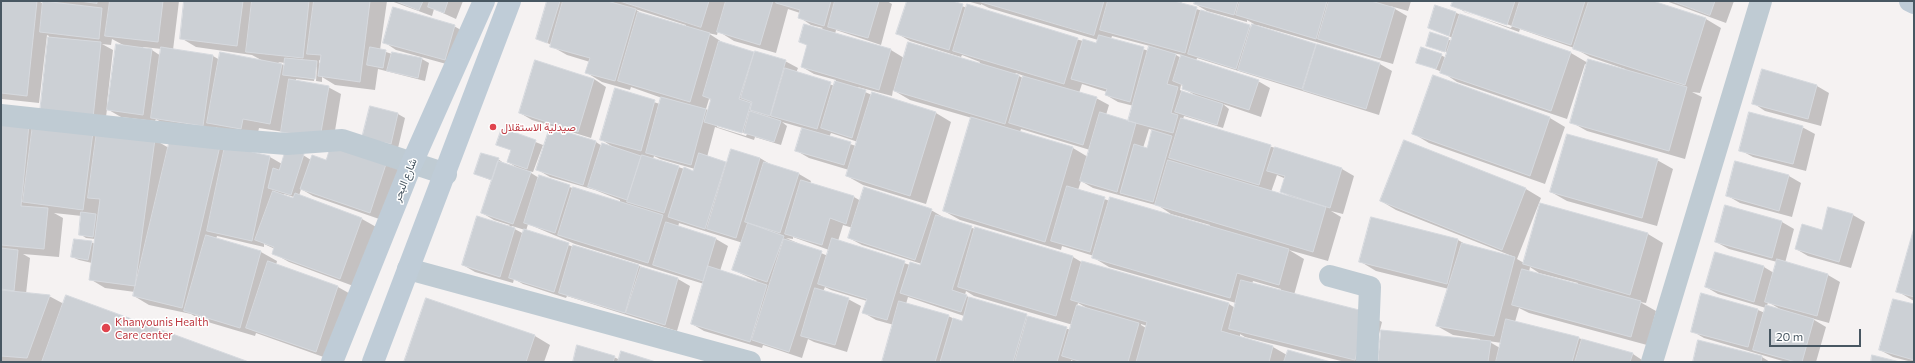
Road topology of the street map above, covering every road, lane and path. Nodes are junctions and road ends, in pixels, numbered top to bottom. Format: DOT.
graph roads {
  1 [pos="484,1"];
  2 [pos="510,1"];
  3 [pos="1761,1"];
  4 [pos="1910,1"];
  5 [pos="1914,3"];
  6 [pos="1,115"];
  7 [pos="412,163"];
  8 [pos="446,174"];
  9 [pos="408,269"];
  10 [pos="1330,276"];
  11 [pos="332,362"];
  12 [pos="373,362"];
  13 [pos="750,362"];
  14 [pos="1368,362"];
  15 [pos="1652,362"];
  1 -- 7 [label="main road, شارع البحر"];
  2 -- 8 [label="main road"];
  3 -- 15 [label="street"];
  4 -- 5 [label="main road"];
  6 -- 7 [label="street"];
  7 -- 8 [label="street"];
  7 -- 11 [label="main road, شارع البحر"];
  8 -- 9 [label="main road"];
  9 -- 12 [label="main road"];
  9 -- 13 [label="street"];
  10 -- 14 [label="street"];
}
